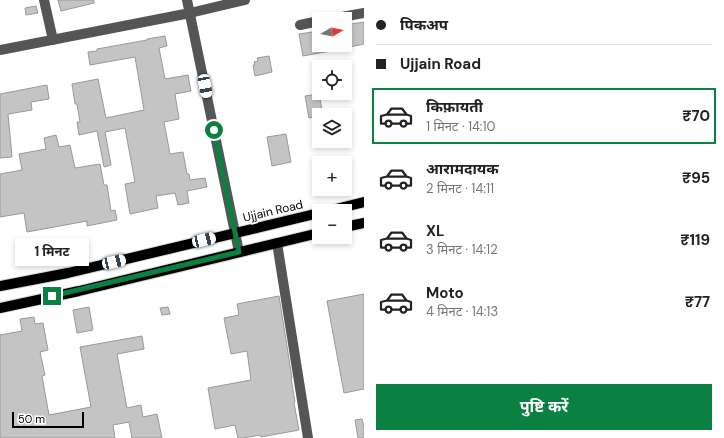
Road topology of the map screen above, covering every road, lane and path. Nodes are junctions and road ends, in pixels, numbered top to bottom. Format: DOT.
graph roads {
  1 [pos="44,0"];
  2 [pos="187,0"];
  3 [pos="245,0"];
  4 [pos="190,13"];
  5 [pos="364,13"];
  6 [pos="352,15"];
  7 [pos="312,22"];
  8 [pos="300,25"];
  9 [pos="53,40"];
  10 [pos="0,50"];
  11 [pos="364,202"];
  12 [pos="352,205"];
  13 [pos="312,215"];
  14 [pos="364,223"];
  15 [pos="352,226"];
  16 [pos="234,233"];
  17 [pos="312,235"];
  18 [pos="277,243"];
  19 [pos="239,252"];
  20 [pos="0,286"];
  21 [pos="0,308"];
  22 [pos="308,438"];
  1 -- 9 [label="street"];
  2 -- 4 [label="street"];
  3 -- 4 [label="street"];
  4 -- 9 [label="street"];
  4 -- 16 [label="street"];
  5 -- 6 [label="street"];
  7 -- 8 [label="street"];
  9 -- 10 [label="street"];
  11 -- 12 [label="main road"];
  13 -- 16 [label="main road, Ujjain Road"];
  14 -- 15 [label="main road"];
  16 -- 19 [label="street"];
  16 -- 20 [label="main road, Ujjain Road"];
  17 -- 18 [label="main road"];
  18 -- 19 [label="main road"];
  18 -- 22 [label="street"];
  19 -- 21 [label="main road"];
}
